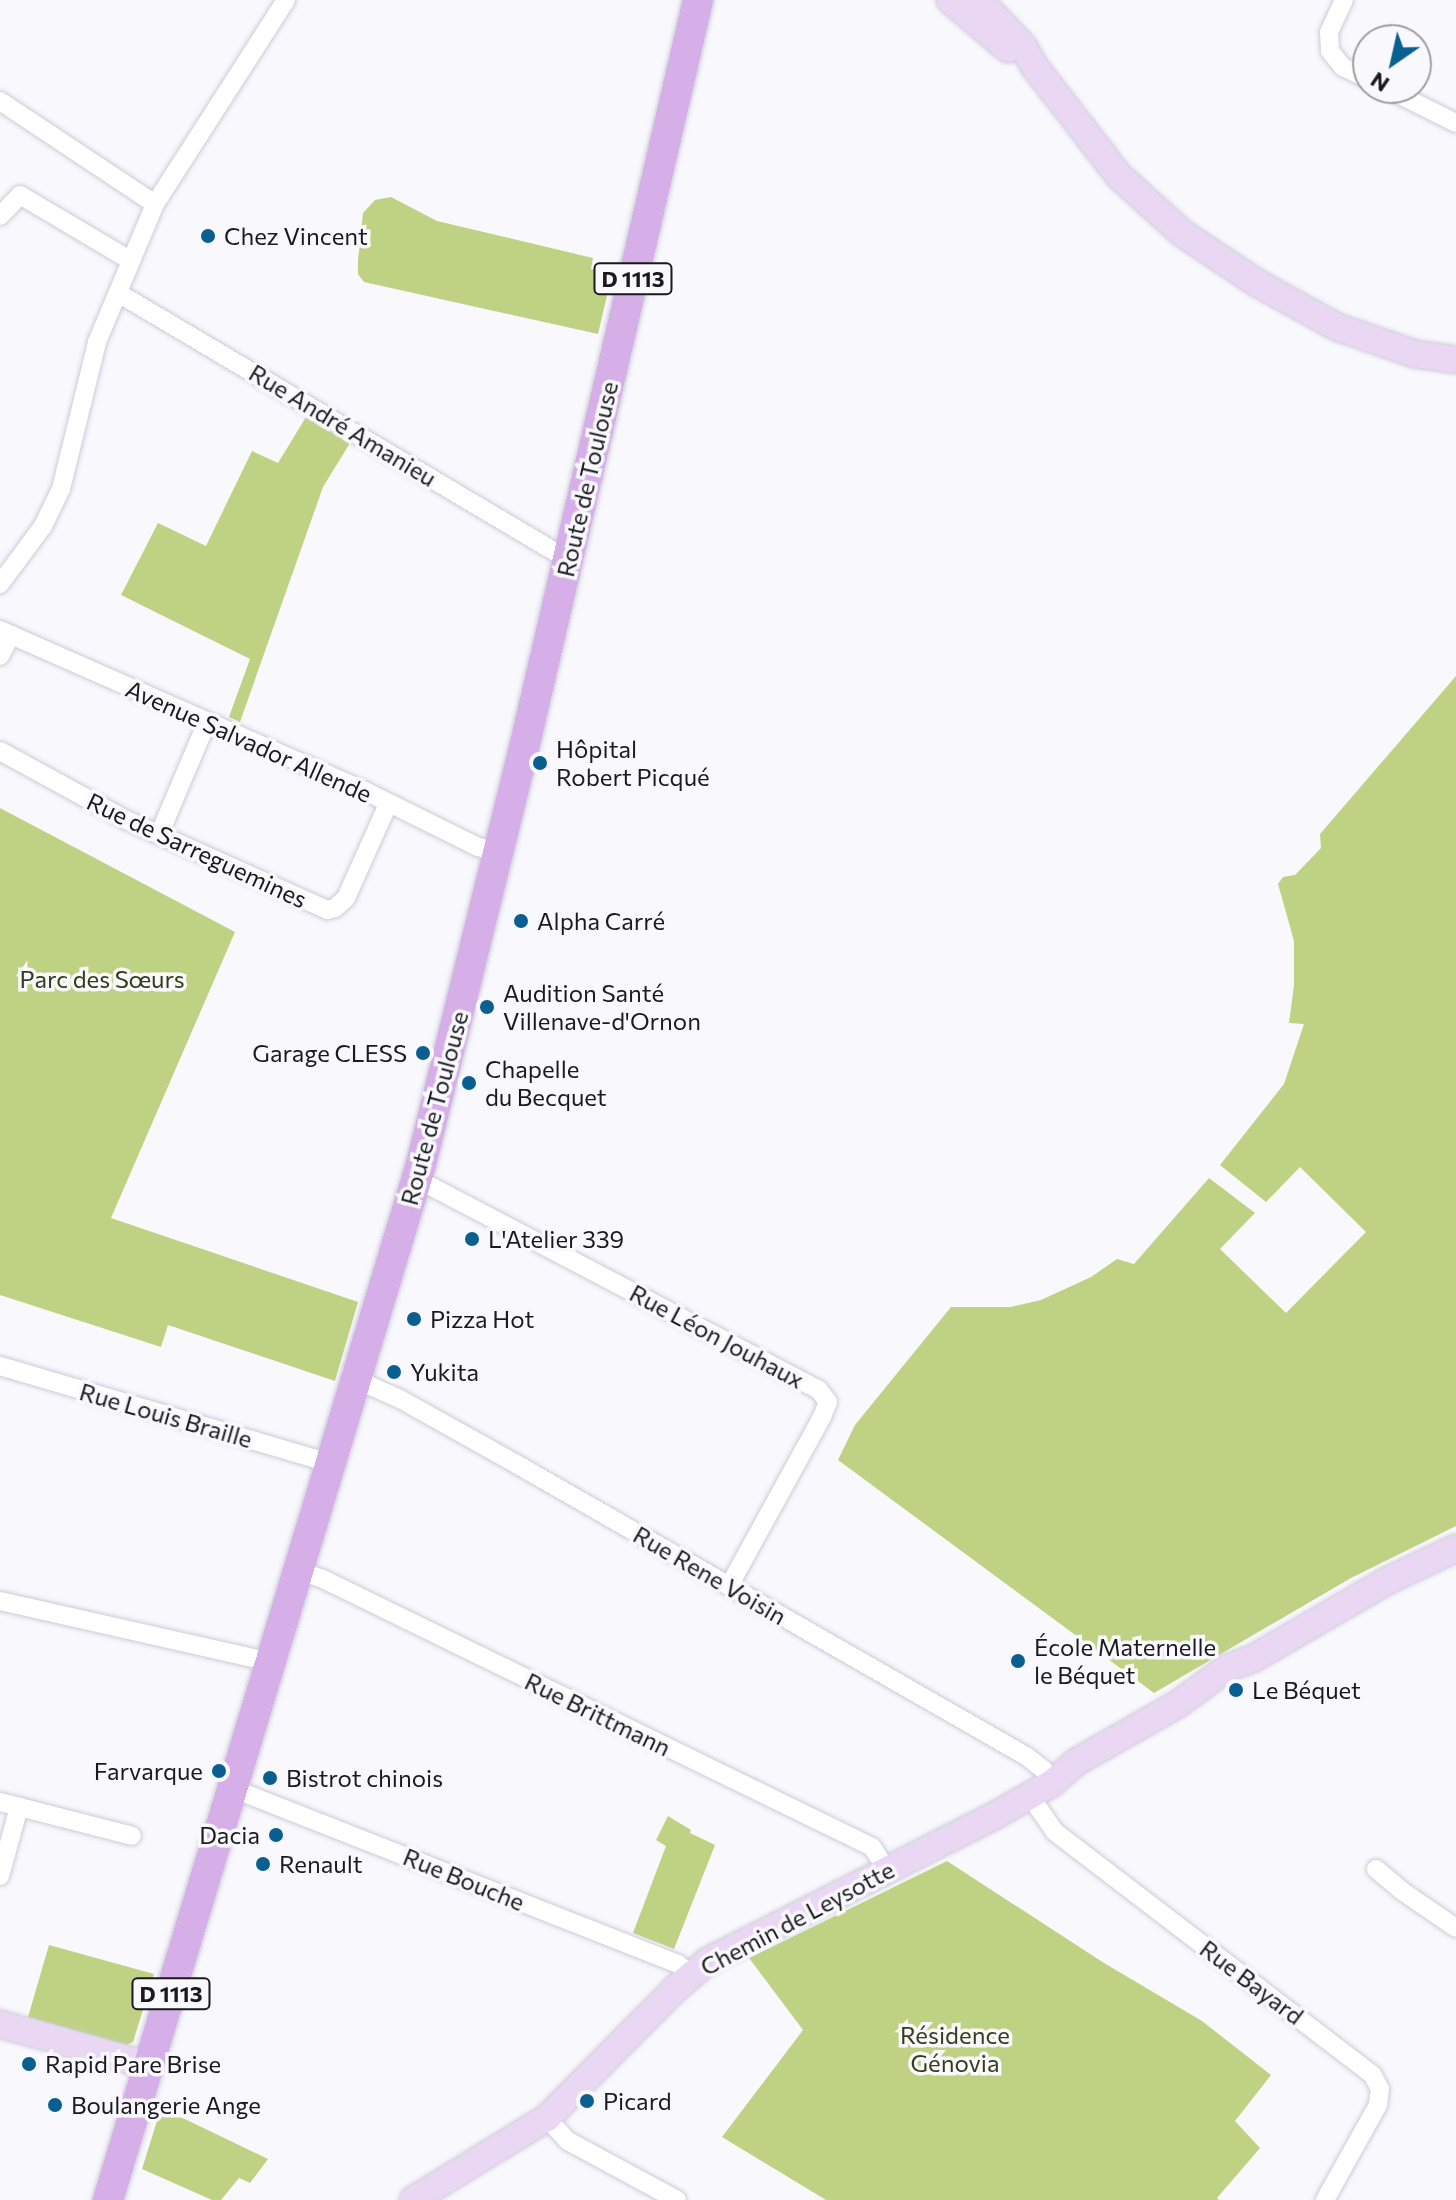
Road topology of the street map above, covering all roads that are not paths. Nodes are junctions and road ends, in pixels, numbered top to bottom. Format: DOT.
graph roads {
  1 [pos="286,0"];
  2 [pos="698,0"];
  3 [pos="950,0"];
  4 [pos="979,0"];
  5 [pos="1344,0"];
  6 [pos="1034,66"];
  7 [pos="1352,71"];
  8 [pos="0,101"];
  9 [pos="1418,104"];
  10 [pos="1456,123"];
  11 [pos="155,204"];
  12 [pos="0,216"];
  13 [pos="131,261"];
  14 [pos="118,293"];
  15 [pos="1456,360"];
  16 [pos="567,559"];
  17 [pos="0,584"];
  18 [pos="6,632"];
  19 [pos="0,656"];
  20 [pos="207,722"];
  21 [pos="0,751"];
  22 [pos="388,804"];
  23 [pos="159,835"];
  24 [pos="498,852"];
  25 [pos="417,1179"];
  26 [pos="0,1366"];
  27 [pos="357,1380"];
  28 [pos="332,1464"];
  29 [pos="1456,1548"];
  30 [pos="299,1571"];
  31 [pos="729,1586"];
  32 [pos="0,1601"];
  33 [pos="271,1662"];
  34 [pos="234,1789"];
  35 [pos="1041,1790"];
  36 [pos="0,1802"];
  37 [pos="19,1807"];
  38 [pos="132,1836"];
  39 [pos="1376,1869"];
  40 [pos="887,1870"];
  41 [pos="0,1876"];
  42 [pos="1456,1928"];
  43 [pos="691,1974"];
  44 [pos="0,2024"];
  45 [pos="150,2066"];
  46 [pos="547,2118"];
  47 [pos="108,2200"];
  48 [pos="413,2200"];
  49 [pos="677,2200"];
  50 [pos="1325,2200"];
  1 -- 11 [label="street"];
  2 -- 16 [label="main road, Route de Toulouse / D 1113"];
  3 -- 6 [label="street"];
  4 -- 6 [label="street"];
  5 -- 7 [label="street"];
  6 -- 15 [label="street"];
  8 -- 11 [label="street"];
  9 -- 10 [label="street"];
  11 -- 13 [label="street"];
  12 -- 13 [label="street"];
  13 -- 14 [label="street"];
  14 -- 16 [label="street, Rue André Amanieu"];
  14 -- 17 [label="street"];
  16 -- 24 [label="main road, Route de Toulouse / D 1113"];
  18 -- 19 [label="street"];
  18 -- 20 [label="street, Avenue Salvador Allende"];
  20 -- 22 [label="street, Avenue Salvador Allende"];
  20 -- 23 [label="street"];
  21 -- 23 [label="street, Rue de Sarreguemines"];
  22 -- 23 [label="street, Rue de Sarreguemines"];
  22 -- 24 [label="street, Avenue Salvador Allende"];
  24 -- 25 [label="main road, Route de Toulouse / D 1113"];
  25 -- 27 [label="main road, Route de Toulouse / D 1113"];
  25 -- 31 [label="street, Rue Léon Jouhaux"];
  26 -- 28 [label="street, Rue Louis Braille"];
  27 -- 28 [label="main road, Route de Toulouse / D 1113"];
  27 -- 31 [label="street, Rue Rene Voisin"];
  28 -- 30 [label="main road, Route de Toulouse / D 1113"];
  29 -- 35 [label="street, Chemin de Leysotte"];
  30 -- 33 [label="main road, Route de Toulouse / D 1113"];
  30 -- 40 [label="street, Rue Brittmann"];
  31 -- 35 [label="street, Rue Rene Voisin"];
  32 -- 33 [label="street"];
  33 -- 34 [label="main road, Route de Toulouse / D 1113"];
  34 -- 43 [label="street, Rue Bouche"];
  34 -- 45 [label="main road, Route de Toulouse / D 1113"];
  35 -- 40 [label="street, Chemin de Leysotte"];
  35 -- 50 [label="street, Rue Bayard"];
  36 -- 37 [label="street"];
  37 -- 38 [label="street"];
  37 -- 41 [label="street"];
  39 -- 42 [label="street"];
  40 -- 43 [label="street, Chemin de Leysotte"];
  43 -- 46 [label="street, Chemin de Leysotte"];
  44 -- 45 [label="street"];
  45 -- 47 [label="main road, Route de Toulouse / D 1113"];
  46 -- 48 [label="street, Chemin de Leysotte"];
  46 -- 49 [label="street"];
}
